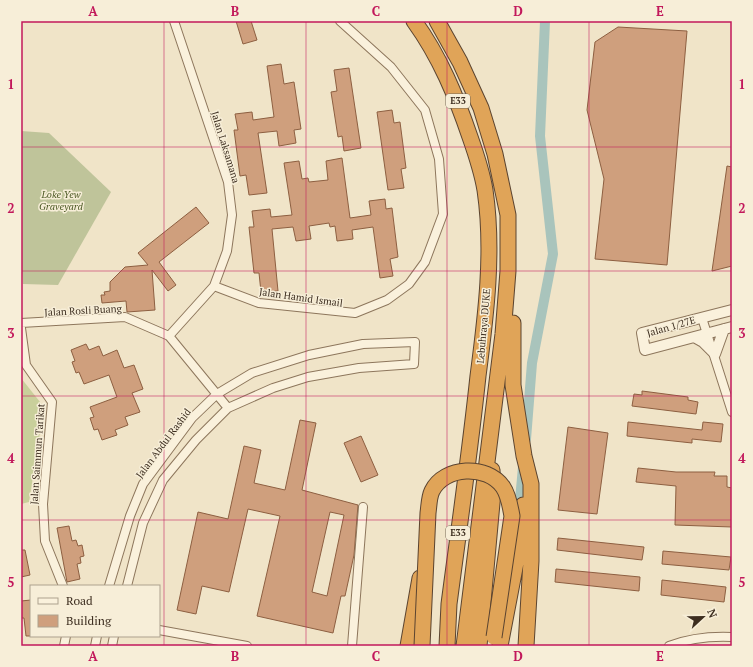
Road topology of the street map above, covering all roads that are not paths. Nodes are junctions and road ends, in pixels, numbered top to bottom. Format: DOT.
graph roads {
  1 [pos="174,21"];
  2 [pos="340,21"];
  3 [pos="414,21"];
  4 [pos="437,21"];
  5 [pos="508,215"];
  6 [pos="214,286"];
  7 [pos="732,310"];
  8 [pos="702,318"];
  9 [pos="21,323"];
  10 [pos="21,328"];
  11 [pos="728,328"];
  12 [pos="708,334"];
  13 [pos="169,336"];
  14 [pos="694,337"];
  15 [pos="714,354"];
  16 [pos="217,394"];
  17 [pos="228,408"];
  18 [pos="732,412"];
  19 [pos="491,421"];
  20 [pos="524,456"];
  21 [pos="363,507"];
  22 [pos="426,545"];
  23 [pos="63,585"];
  24 [pos="109,585"];
  25 [pos="127,585"];
  26 [pos="449,604"];
  27 [pos="160,630"];
  28 [pos="732,637"];
  29 [pos="247,646"];
  30 [pos="352,646"];
  31 [pos="408,646"];
  32 [pos="422,646"];
  33 [pos="443,646"];
  34 [pos="447,646"];
  35 [pos="464,646"];
  36 [pos="480,646"];
  37 [pos="493,646"];
  38 [pos="500,646"];
  39 [pos="526,646"];
  40 [pos="669,646"];
  1 -- 6 [label="street, Jalan Laksamana"];
  2 -- 6 [label="street, Jalan Hamid Ismail"];
  3 -- 26 [label="highway, Lebuhraya DUKE / E33"];
  4 -- 5 [label="highway, Lebuhraya DUKE / E33"];
  5 -- 19 [label="highway, Lebuhraya DUKE / E33"];
  5 -- 20 [label="highway"];
  6 -- 13 [label="street, Jalan Laksamana"];
  7 -- 8 [label="street, Jalan 1/27E"];
  8 -- 12 [label="street"];
  8 -- 14 [label="street, Jalan 1/27E"];
  9 -- 13 [label="street, Jalan Rosli Buang"];
  10 -- 23 [label="street, Jalan Saimmun Tarikat"];
  11 -- 12 [label="street, Jalan 1/27E"];
  11 -- 15 [label="street"];
  12 -- 14 [label="street, Jalan 1/27E"];
  12 -- 15 [label="street"];
  13 -- 16 [label="street, Jalan Rosli Buang"];
  14 -- 15 [label="street"];
  15 -- 18 [label="street"];
  16 -- 17 [label="street, Jalan Rosli Buang"];
  16 -- 17 [label="street, Jalan Abdul Rashid"];
  16 -- 24 [label="street, Jalan Abdul Rashid"];
  17 -- 25 [label="street, Jalan Abdul Rashid"];
  19 -- 35 [label="highway, Lebuhraya DUKE / E33"];
  19 -- 36 [label="highway"];
  20 -- 38 [label="highway"];
  20 -- 39 [label="highway"];
  21 -- 30 [label="street"];
  22 -- 31 [label="highway, bridge"];
  22 -- 32 [label="highway, bridge"];
  22 -- 37 [label="highway, bridge"];
  26 -- 33 [label="highway"];
  26 -- 34 [label="highway, Lebuhraya DUKE / E33"];
  27 -- 29 [label="street"];
  28 -- 40 [label="street"];
}
